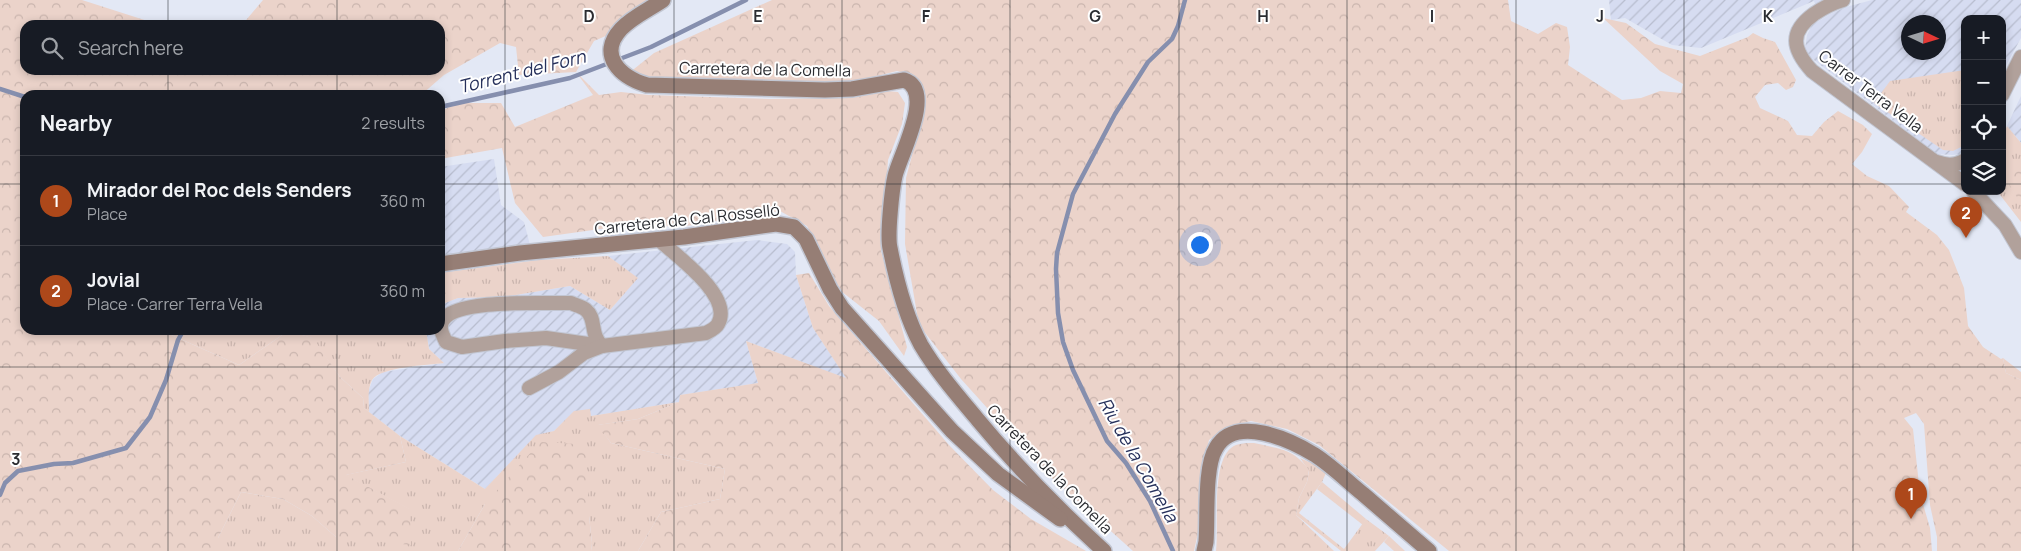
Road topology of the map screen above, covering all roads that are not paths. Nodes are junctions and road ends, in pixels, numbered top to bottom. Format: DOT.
graph roads {
  1 [pos="663,0"];
  2 [pos="1843,0"];
  3 [pos="2021,58"];
  4 [pos="2006,87"];
  5 [pos="1932,158"];
  6 [pos="1961,162"];
  7 [pos="1961,181"];
  8 [pos="1978,195"];
  9 [pos="658,239"];
  10 [pos="2021,252"];
  11 [pos="445,263"];
  12 [pos="445,319"];
  13 [pos="442,335"];
  14 [pos="602,346"];
  15 [pos="529,388"];
  16 [pos="1074,524"];
  17 [pos="1104,551"];
  18 [pos="1204,551"];
  19 [pos="1429,551"];
  1 -- 16 [label="main road, Carretera de la Comella"];
  2 -- 5 [label="street, Carrer Terra Vella"];
  3 -- 4 [label="street"];
  5 -- 6 [label="street"];
  5 -- 7 [label="street, Carrer Terra Vella"];
  8 -- 10 [label="street"];
  9 -- 11 [label="main road, Carretera de Cal Rosselló"];
  9 -- 14 [label="street"];
  9 -- 16 [label="main road, Carretera de Cal Rosselló"];
  12 -- 14 [label="street"];
  13 -- 14 [label="street"];
  14 -- 15 [label="street"];
  16 -- 17 [label="main road, Carretera de la Comella"];
  18 -- 19 [label="main road"];
}
